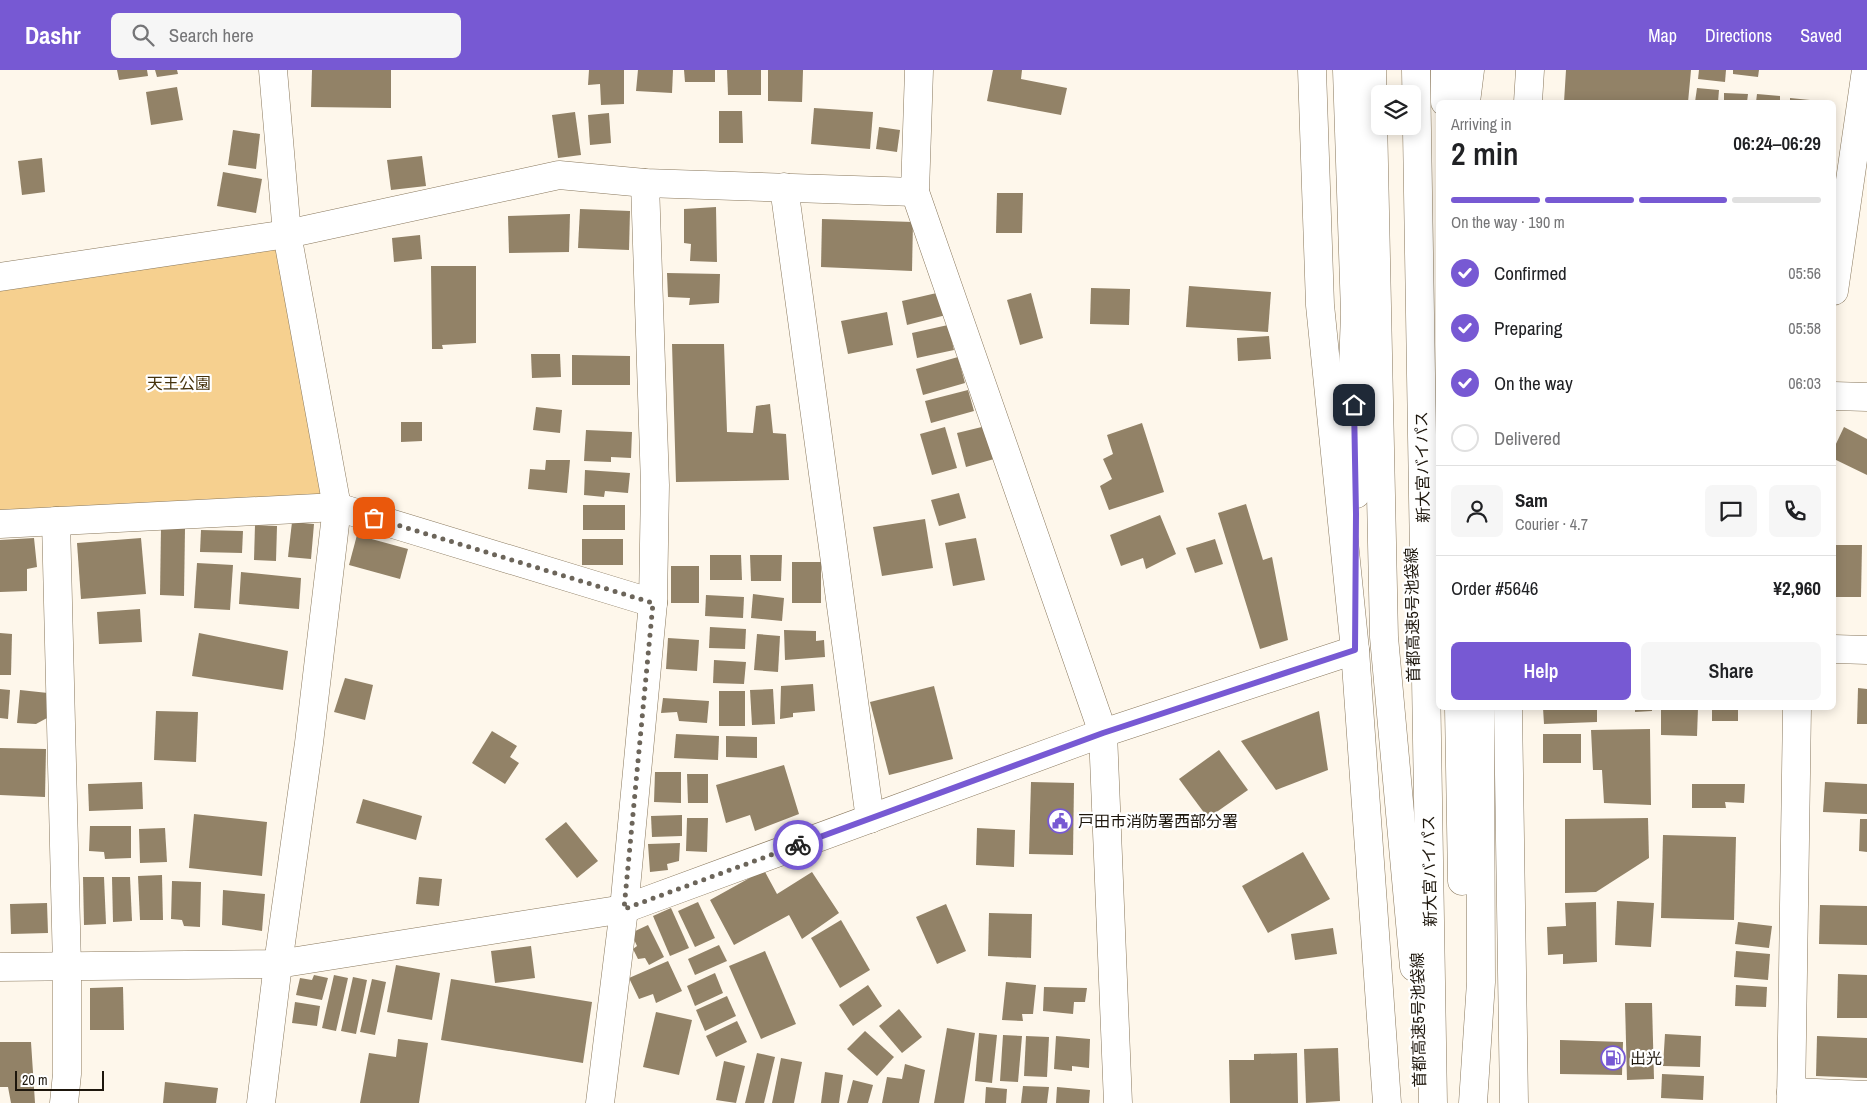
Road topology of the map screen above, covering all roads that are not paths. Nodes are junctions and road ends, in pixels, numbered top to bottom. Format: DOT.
graph roads {
  1 [pos="273,70"];
  2 [pos="920,70"];
  3 [pos="1312,70"];
  4 [pos="1348,70"];
  5 [pos="1372,70"];
  6 [pos="1401,70"];
  7 [pos="1416,70"];
  8 [pos="1430,70"];
  9 [pos="1445,70"];
  10 [pos="1470,70"];
  11 [pos="1475,70"];
  12 [pos="1511,70"];
  13 [pos="1530,70"];
  14 [pos="1866,70"];
  15 [pos="1402,85"];
  16 [pos="1446,100"];
  17 [pos="1466,100"];
  18 [pos="1476,100"];
  19 [pos="1512,100"];
  20 [pos="1528,100"];
  21 [pos="1402,135"];
  22 [pos="645,183"];
  23 [pos="784,187"];
  24 [pos="915,192"];
  25 [pos="287,234"];
  26 [pos="1436,272"];
  27 [pos="0,277"];
  28 [pos="1836,277"];
  29 [pos="1836,396"];
  30 [pos="1867,396"];
  31 [pos="337,507"];
  32 [pos="56,522"];
  33 [pos="0,524"];
  34 [pos="653,603"];
  35 [pos="1836,649"];
  36 [pos="1355,650"];
  37 [pos="1867,650"];
  38 [pos="1442,710"];
  39 [pos="1459,710"];
  40 [pos="1480,710"];
  41 [pos="1508,710"];
  42 [pos="1797,710"];
  43 [pos="1103,733"];
  44 [pos="870,818"];
  45 [pos="624,909"];
  46 [pos="278,964"];
  47 [pos="67,966"];
  48 [pos="0,967"];
  49 [pos="1418,1006"];
  50 [pos="1867,1095"];
  51 [pos="1791,1097"];
  52 [pos="605,1102"];
  53 [pos="64,1103"];
  54 [pos="261,1103"];
  55 [pos="1118,1103"];
  56 [pos="1388,1103"];
  57 [pos="1420,1103"];
  58 [pos="1433,1103"];
  59 [pos="1447,1103"];
  60 [pos="1466,1103"];
  61 [pos="1473,1103"];
  62 [pos="1514,1103"];
  1 -- 25 [label="main road"];
  2 -- 24 [label="main road"];
  3 -- 36 [label="main road"];
  4 -- 36 [label="main road"];
  5 -- 49 [label="main road"];
  6 -- 15 [label="main road"];
  7 -- 58 [label="main road, 新大宮バイパス"];
  8 -- 26 [label="main road, 新大宮バイパス"];
  9 -- 16 [label="main road"];
  10 -- 17 [label="main road"];
  11 -- 18 [label="main road"];
  12 -- 19 [label="main road"];
  13 -- 20 [label="main road"];
  14 -- 28 [label="main road"];
  21 -- 49 [label="main road, 首都高速5号池袋線"];
  22 -- 23 [label="main road"];
  22 -- 25 [label="main road"];
  22 -- 34 [label="main road"];
  23 -- 24 [label="main road"];
  23 -- 44 [label="main road"];
  24 -- 43 [label="main road"];
  25 -- 27 [label="main road"];
  25 -- 31 [label="main road"];
  29 -- 30 [label="main road"];
  31 -- 32 [label="main road"];
  31 -- 34 [label="main road"];
  31 -- 46 [label="main road"];
  32 -- 33 [label="main road"];
  32 -- 47 [label="main road"];
  34 -- 45 [label="main road"];
  35 -- 37 [label="main road"];
  36 -- 43 [label="main road"];
  36 -- 56 [label="main road"];
  38 -- 59 [label="main road, 新大宮バイパス"];
  39 -- 60 [label="main road"];
  40 -- 61 [label="main road"];
  41 -- 62 [label="main road"];
  42 -- 51 [label="main road"];
  43 -- 44 [label="main road"];
  43 -- 55 [label="main road"];
  44 -- 45 [label="main road"];
  45 -- 46 [label="main road"];
  45 -- 52 [label="main road"];
  46 -- 47 [label="main road"];
  46 -- 54 [label="main road"];
  47 -- 48 [label="main road"];
  47 -- 53 [label="main road"];
  49 -- 57 [label="main road, 首都高速5号池袋線"];
  50 -- 51 [label="main road"];
}
